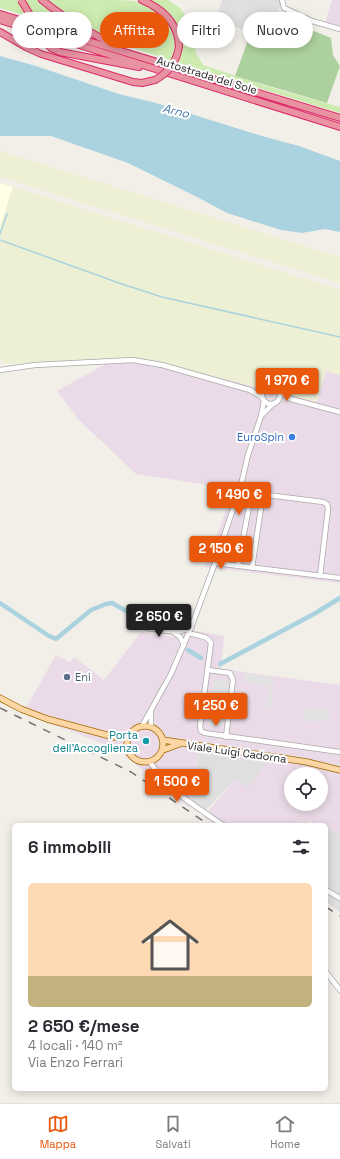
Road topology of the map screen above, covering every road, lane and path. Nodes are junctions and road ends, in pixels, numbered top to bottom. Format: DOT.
graph roads {
  1 [pos="21,0"];
  2 [pos="42,0"];
  3 [pos="142,0"];
  4 [pos="282,0"];
  5 [pos="0,14"];
  6 [pos="0,20"];
  7 [pos="340,29"];
  8 [pos="0,32"];
  9 [pos="128,52"];
  10 [pos="161,72"];
  11 [pos="340,118"];
  12 [pos="340,127"];
  13 [pos="0,370"];
  14 [pos="264,389"];
  15 [pos="250,390"];
  16 [pos="280,392"];
  17 [pos="263,399"];
  18 [pos="291,399"];
  19 [pos="275,403"];
  20 [pos="340,412"];
  21 [pos="261,416"];
  22 [pos="263,495"];
  23 [pos="215,563"];
  24 [pos="238,566"];
  25 [pos="252,568"];
  26 [pos="320,576"];
  27 [pos="340,578"];
  28 [pos="192,627"];
  29 [pos="147,628"];
  30 [pos="172,631"];
  31 [pos="189,633"];
  32 [pos="184,645"];
  33 [pos="208,670"];
  34 [pos="0,698"];
  35 [pos="151,711"];
  36 [pos="142,726"];
  37 [pos="151,726"];
  38 [pos="129,735"];
  39 [pos="114,736"];
  40 [pos="226,737"];
  41 [pos="163,740"];
  42 [pos="180,744"];
  43 [pos="127,745"];
  44 [pos="163,750"];
  45 [pos="340,752"];
  46 [pos="150,762"];
  47 [pos="340,770"];
  48 [pos="221,823"];
  49 [pos="328,891"];
  50 [pos="340,898"];
  51 [pos="328,975"];
  52 [pos="340,990"];
  1 -- 10 [label="highway, bridge"];
  2 -- 9 [label="highway"];
  3 -- 8 [label="highway, bridge"];
  4 -- 7 [label="street"];
  5 -- 9 [label="highway, Autostrada del Sole"];
  6 -- 10 [label="highway, Autostrada del Sole"];
  9 -- 11 [label="highway, Autostrada del Sole"];
  10 -- 12 [label="highway, Autostrada del Sole"];
  13 -- 15 [label="street"];
  14 -- 15 [label="street"];
  14 -- 16 [label="street"];
  14 -- 17 [label="street"];
  15 -- 17 [label="street"];
  16 -- 18 [label="street"];
  16 -- 19 [label="street"];
  17 -- 19 [label="street"];
  17 -- 21 [label="street"];
  18 -- 19 [label="street"];
  18 -- 20 [label="street"];
  19 -- 21 [label="street"];
  21 -- 23 [label="street"];
  22 -- 24 [label="street"];
  22 -- 25 [label="street"];
  22 -- 26 [label="street"];
  23 -- 24 [label="street"];
  23 -- 28 [label="street"];
  24 -- 25 [label="street"];
  25 -- 26 [label="street"];
  26 -- 27 [label="street"];
  28 -- 30 [label="street"];
  28 -- 31 [label="street"];
  29 -- 30 [label="street"];
  30 -- 32 [label="street"];
  31 -- 32 [label="street"];
  31 -- 33 [label="street"];
  32 -- 35 [label="street"];
  33 -- 40 [label="street"];
  33 -- 40 [label="street"];
  34 -- 39 [label="main road"];
  35 -- 36 [label="street"];
  35 -- 37 [label="street"];
  36 -- 37 [label="main road"];
  36 -- 38 [label="main road"];
  37 -- 41 [label="main road"];
  38 -- 39 [label="main road"];
  38 -- 43 [label="main road"];
  39 -- 43 [label="main road"];
  40 -- 45 [label="street"];
  41 -- 42 [label="main road, Viale Luigi Cadorna"];
  41 -- 44 [label="main road"];
  42 -- 44 [label="main road, Viale Luigi Cadorna"];
  42 -- 47 [label="main road, Viale Luigi Cadorna"];
  43 -- 46 [label="main road"];
  44 -- 46 [label="main road"];
  46 -- 48 [label="street"];
  49 -- 50 [label="street"];
  51 -- 52 [label="street"];
}
